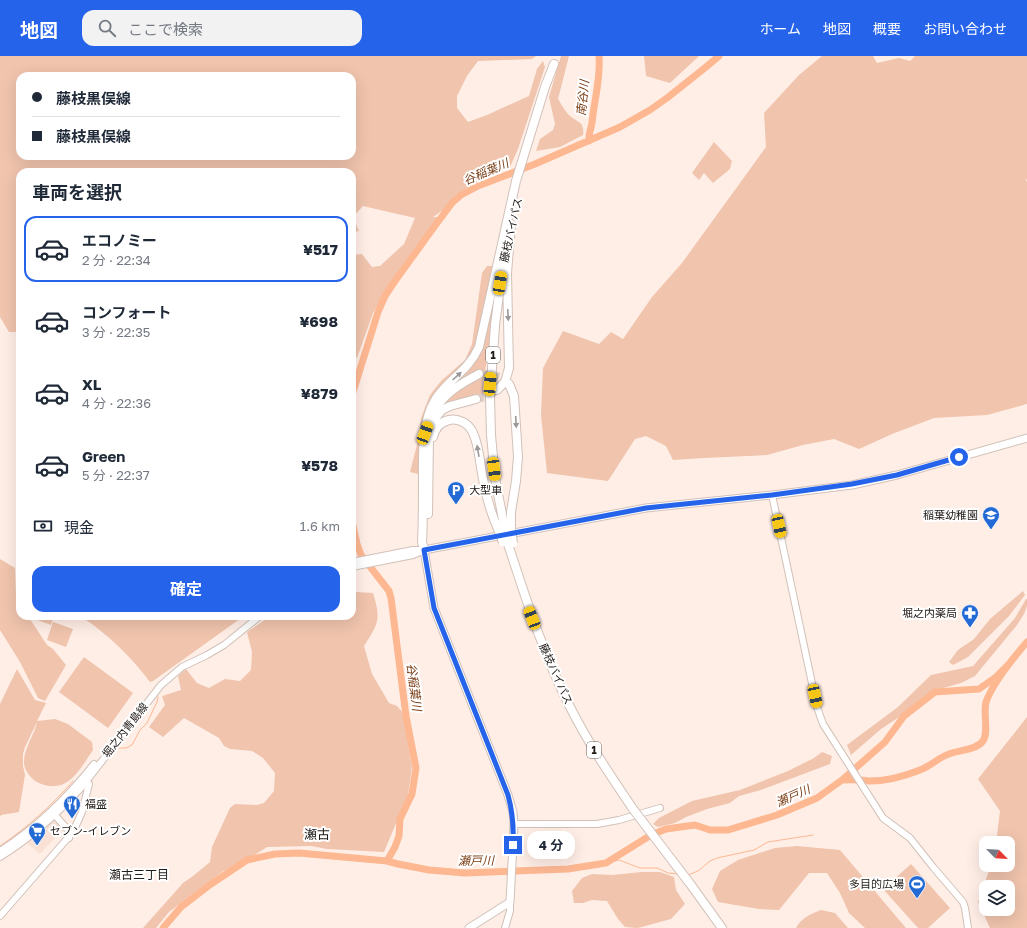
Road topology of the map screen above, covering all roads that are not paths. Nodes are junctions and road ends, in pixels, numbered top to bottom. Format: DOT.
graph roads {
  1 [pos="555,60"];
  2 [pos="519,181"];
  3 [pos="511,224"];
  4 [pos="479,374"];
  5 [pos="510,384"];
  6 [pos="497,390"];
  7 [pos="476,399"];
  8 [pos="425,433"];
  9 [pos="1027,438"];
  10 [pos="427,447"];
  11 [pos="772,495"];
  12 [pos="505,530"];
  13 [pos="424,550"];
  14 [pos="356,562"];
  15 [pos="362,563"];
  16 [pos="356,565"];
  17 [pos="249,620"];
  18 [pos="255,620"];
  19 [pos="89,784"];
  20 [pos="660,808"];
  21 [pos="53,813"];
  22 [pos="514,824"];
  23 [pos="69,838"];
  24 [pos="0,851"];
  25 [pos="0,857"];
  26 [pos="691,885"];
  27 [pos="510,902"];
  28 [pos="0,916"];
  29 [pos="469,928"];
  30 [pos="505,928"];
  31 [pos="718,928"];
  32 [pos="722,928"];
  33 [pos="968,928"];
  1 -- 2 [label="highway, 藤枝バイパス / 1"];
  2 -- 3 [label="highway, 藤枝バイパス / 1"];
  8 -- 2 [label="highway, 1, one-way"];
  3 -- 6 [label="highway, 1, one-way"];
  3 -- 12 [label="highway, 藤枝バイパス / 1"];
  4 -- 8 [label="highway, 1"];
  5 -- 12 [label="highway, 1, one-way"];
  7 -- 10 [label="highway, 1"];
  8 -- 10 [label="highway, 1"];
  9 -- 11 [label="main road"];
  12 -- 10 [label="highway, 1, one-way"];
  10 -- 13 [label="highway, 1"];
  10 -- 13 [label="highway, 1"];
  11 -- 13 [label="main road"];
  11 -- 33 [label="street"];
  12 -- 26 [label="highway, 藤枝バイパス / 1, bridge"];
  13 -- 15 [label="street"];
  13 -- 22 [label="main road"];
  14 -- 15 [label="street"];
  15 -- 16 [label="street"];
  17 -- 21 [label="street, 堀之内青島線"];
  18 -- 21 [label="street, 堀之内青島線"];
  19 -- 23 [label="street"];
  20 -- 22 [label="street"];
  21 -- 23 [label="street"];
  21 -- 24 [label="street, 堀之内青島線"];
  21 -- 25 [label="street, 堀之内青島線"];
  22 -- 27 [label="main road"];
  23 -- 28 [label="street"];
  26 -- 31 [label="highway, 藤枝バイパス / 1"];
  26 -- 32 [label="highway, 藤枝バイパス / 1"];
  27 -- 29 [label="main road"];
  27 -- 30 [label="street"];
}
